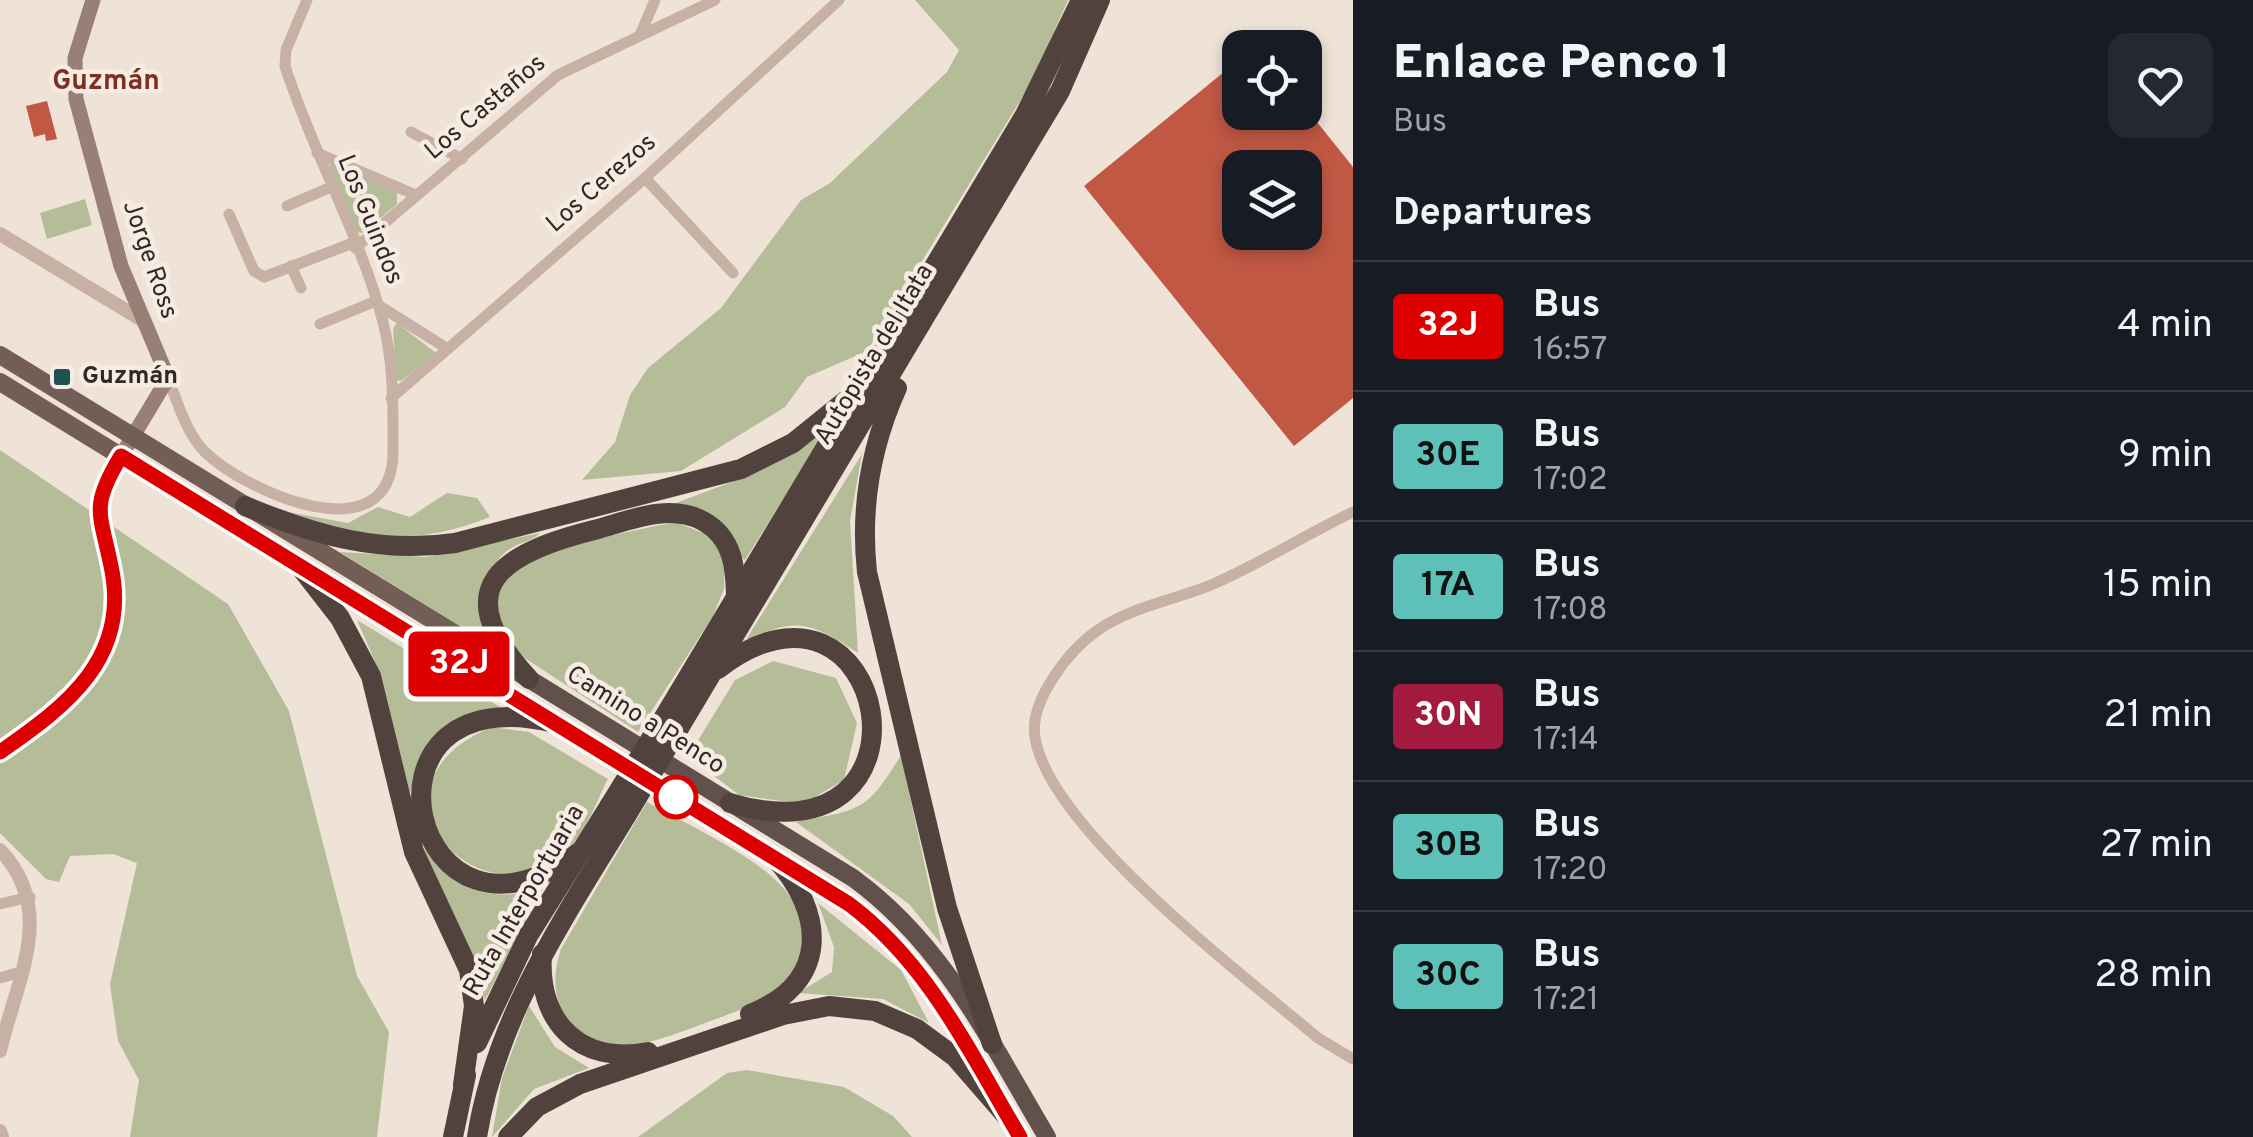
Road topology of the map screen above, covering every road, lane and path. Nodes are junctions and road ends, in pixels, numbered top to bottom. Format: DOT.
graph roads {
  1 [pos="93,0"];
  2 [pos="308,0"];
  3 [pos="655,0"];
  4 [pos="715,0"];
  5 [pos="839,0"];
  6 [pos="1081,0"];
  7 [pos="1100,0"];
  8 [pos="640,35"];
  9 [pos="411,132"];
  10 [pos="317,152"];
  11 [pos="462,159"];
  12 [pos="645,178"];
  13 [pos="331,187"];
  14 [pos="416,195"];
  15 [pos="288,206"];
  16 [pos="229,214"];
  17 [pos="0,234"];
  18 [pos="354,245"];
  19 [pos="291,266"];
  20 [pos="733,273"];
  21 [pos="302,288"];
  22 [pos="377,303"];
  23 [pos="930,314"];
  24 [pos="142,320"];
  25 [pos="320,324"];
  26 [pos="448,348"];
  27 [pos="0,355"];
  28 [pos="872,373"];
  29 [pos="168,378"];
  30 [pos="0,382"];
  31 [pos="391,398"];
  32 [pos="133,436"];
  33 [pos="121,456"];
  34 [pos="381,489"];
  35 [pos="246,506"];
  36 [pos="1353,512"];
  37 [pos="302,568"];
  38 [pos="736,601"];
  39 [pos="713,673"];
  40 [pos="529,679"];
  41 [pos="556,723"];
  42 [pos="671,724"];
  43 [pos="0,752"];
  44 [pos="730,803"];
  45 [pos="618,810"];
  46 [pos="582,849"];
  47 [pos="0,850"];
  48 [pos="774,857"];
  49 [pos="30,897"];
  50 [pos="0,904"];
  51 [pos="542,954"];
  52 [pos="20,972"];
  53 [pos="0,978"];
  54 [pos="992,1044"];
  55 [pos="0,1049"];
  56 [pos="1353,1059"];
  57 [pos="463,1084"];
  58 [pos="1008,1118"];
  59 [pos="452,1137"];
  60 [pos="477,1137"];
  61 [pos="508,1137"];
  62 [pos="1020,1137"];
  63 [pos="1047,1137"];
  1 -- 24 [label="main road, Jorge Ross"];
  2 -- 10 [label="street, Los Guindos"];
  3 -- 8 [label="street"];
  4 -- 8 [label="street, Los Castaños"];
  5 -- 12 [label="street, Los Cerezos"];
  6 -- 28 [label="highway, Autopista del Itata"];
  7 -- 23 [label="highway, Autopista del Itata"];
  8 -- 11 [label="street, Los Castaños"];
  9 -- 11 [label="street"];
  10 -- 13 [label="street, Los Guindos"];
  10 -- 14 [label="street, Los Guindos"];
  11 -- 14 [label="street, Los Castaños"];
  12 -- 20 [label="street"];
  12 -- 26 [label="street, Los Cerezos"];
  13 -- 15 [label="street"];
  13 -- 18 [label="street, Los Guindos"];
  14 -- 18 [label="street, Los Castaños"];
  16 -- 19 [label="street"];
  17 -- 24 [label="street"];
  18 -- 19 [label="street"];
  18 -- 22 [label="street, Los Guindos"];
  19 -- 21 [label="street"];
  22 -- 25 [label="street"];
  22 -- 26 [label="street, Los Guindos"];
  22 -- 31 [label="street, Los Guindos"];
  23 -- 39 [label="highway, Autopista del Itata"];
  23 -- 54 [label="highway"];
  24 -- 29 [label="main road, Jorge Ross"];
  26 -- 31 [label="street, Los Cerezos"];
  27 -- 32 [label="main road, Camino a Penco"];
  28 -- 35 [label="highway"];
  28 -- 38 [label="highway, Autopista del Itata"];
  29 -- 32 [label="main road"];
  29 -- 34 [label="street, Jorge Ross"];
  30 -- 33 [label="main road, Camino a Penco"];
  31 -- 34 [label="street, Los Guindos"];
  32 -- 33 [label="main road"];
  32 -- 35 [label="main road, Camino a Penco"];
  33 -- 37 [label="main road, Camino a Penco"];
  33 -- 43 [label="street"];
  35 -- 40 [label="main road, Camino a Penco"];
  36 -- 56 [label="street"];
  37 -- 41 [label="main road, Camino a Penco"];
  37 -- 57 [label="highway"];
  38 -- 40 [label="highway"];
  38 -- 42 [label="highway, Autopista del Itata"];
  39 -- 42 [label="highway, Autopista del Itata"];
  39 -- 44 [label="highway"];
  40 -- 44 [label="highway, Camino a Penco"];
  41 -- 46 [label="highway"];
  41 -- 48 [label="highway, Camino a Penco"];
  42 -- 45 [label="highway, bridge"];
  44 -- 54 [label="highway, Camino a Penco"];
  45 -- 46 [label="highway, Ruta Interportuaria"];
  45 -- 51 [label="highway, Ruta Interportuaria"];
  46 -- 57 [label="highway, Ruta Interportuaria"];
  47 -- 49 [label="street"];
  48 -- 51 [label="highway"];
  48 -- 58 [label="highway, Camino a Penco"];
  49 -- 50 [label="street"];
  49 -- 52 [label="street"];
  51 -- 60 [label="highway, Ruta Interportuaria"];
  52 -- 53 [label="street"];
  52 -- 55 [label="street"];
  54 -- 63 [label="highway, Camino a Penco"];
  57 -- 59 [label="highway, Ruta Interportuaria"];
  58 -- 61 [label="highway"];
  58 -- 62 [label="highway, Camino a Penco"];
}
